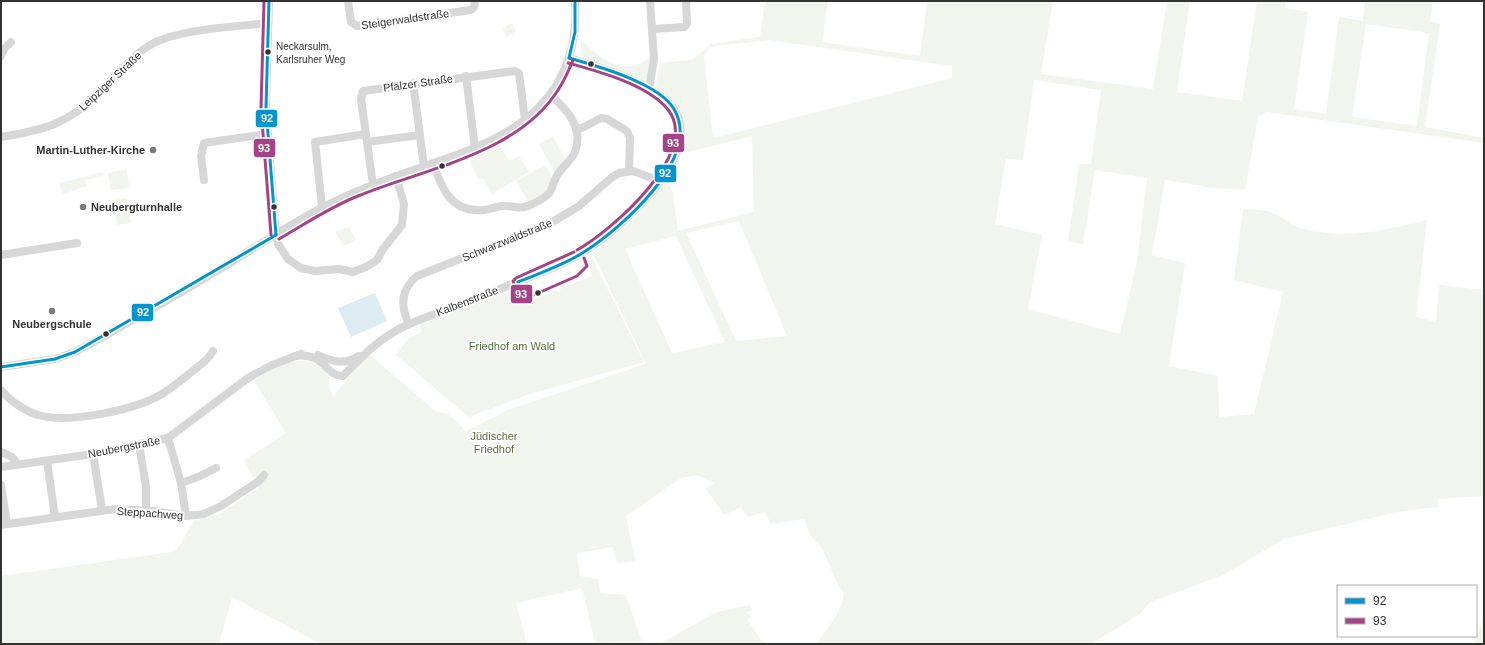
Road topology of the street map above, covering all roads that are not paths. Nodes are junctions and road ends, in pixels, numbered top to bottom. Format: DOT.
graph roads {
  1 [pos="269,1"];
  2 [pos="348,1"];
  3 [pos="475,1"];
  4 [pos="575,1"];
  5 [pos="650,1"];
  6 [pos="686,1"];
  7 [pos="268,23"];
  8 [pos="652,29"];
  9 [pos="11,42"];
  10 [pos="1,56"];
  11 [pos="569,58"];
  12 [pos="466,76"];
  13 [pos="413,83"];
  14 [pos="649,89"];
  15 [pos="550,95"];
  16 [pos="525,120"];
  17 [pos="576,130"];
  18 [pos="267,134"];
  19 [pos="420,135"];
  20 [pos="1,137"];
  21 [pos="366,138"];
  22 [pos="475,148"];
  23 [pos="433,163"];
  24 [pos="424,166"];
  25 [pos="630,171"];
  26 [pos="396,176"];
  27 [pos="204,180"];
  28 [pos="660,182"];
  29 [pos="373,185"];
  30 [pos="322,207"];
  31 [pos="276,235"];
  32 [pos="77,243"];
  33 [pos="1,255"];
  34 [pos="409,324"];
  35 [pos="213,351"];
  36 [pos="365,352"];
  37 [pos="295,356"];
  38 [pos="1,368"];
  39 [pos="343,376"];
  40 [pos="1,390"];
  41 [pos="168,438"];
  42 [pos="139,444"];
  43 [pos="1,452"];
  44 [pos="93,454"];
  45 [pos="46,461"];
  46 [pos="18,464"];
  47 [pos="1,467"];
  48 [pos="216,468"];
  49 [pos="264,475"];
  50 [pos="182,483"];
  51 [pos="1,485"];
  52 [pos="102,510"];
  53 [pos="146,510"];
  54 [pos="186,516"];
  55 [pos="55,518"];
  56 [pos="4,525"];
  1 -- 7 [label="street"];
  2 -- 3 [label="street, Steigerwaldstraße"];
  4 -- 11 [label="street"];
  5 -- 8 [label="street"];
  6 -- 8 [label="street"];
  7 -- 18 [label="street"];
  7 -- 20 [label="street, Leipziger Straße"];
  8 -- 14 [label="street"];
  9 -- 10 [label="street"];
  11 -- 14 [label="street, Kalbenstraße"];
  11 -- 15 [label="street"];
  12 -- 13 [label="street, Pfälzer Straße"];
  12 -- 16 [label="street, Pfälzer Straße"];
  12 -- 22 [label="street"];
  13 -- 19 [label="street"];
  13 -- 21 [label="street, Pfälzer Straße"];
  14 -- 28 [label="street, Kalbenstraße"];
  15 -- 16 [label="street"];
  15 -- 17 [label="street"];
  16 -- 22 [label="street"];
  17 -- 23 [label="street"];
  17 -- 25 [label="street"];
  18 -- 27 [label="street"];
  18 -- 31 [label="street"];
  19 -- 21 [label="street"];
  19 -- 24 [label="street"];
  21 -- 29 [label="street, Pfälzer Straße"];
  21 -- 30 [label="street"];
  22 -- 23 [label="street"];
  23 -- 24 [label="street"];
  24 -- 26 [label="street"];
  25 -- 28 [label="street"];
  25 -- 34 [label="street, Schwarzwaldstraße"];
  26 -- 29 [label="street"];
  26 -- 31 [label="street"];
  28 -- 34 [label="street, Kalbenstraße"];
  29 -- 30 [label="street"];
  30 -- 31 [label="street"];
  31 -- 38 [label="street"];
  32 -- 33 [label="street"];
  34 -- 36 [label="street, Kalbenstraße"];
  35 -- 40 [label="street"];
  36 -- 37 [label="street, Neubergstraße"];
  36 -- 39 [label="street, Kalbenstraße"];
  37 -- 39 [label="street, Neubergstraße"];
  37 -- 41 [label="street, Neubergstraße"];
  41 -- 42 [label="street, Neubergstraße"];
  41 -- 50 [label="street"];
  42 -- 44 [label="street, Neubergstraße"];
  42 -- 53 [label="street"];
  43 -- 46 [label="street"];
  44 -- 45 [label="street, Neubergstraße"];
  44 -- 52 [label="street"];
  45 -- 46 [label="street, Neubergstraße"];
  45 -- 55 [label="street"];
  46 -- 47 [label="street, Neubergstraße"];
  48 -- 50 [label="street"];
  49 -- 54 [label="street, Steppachweg"];
  50 -- 54 [label="street"];
  51 -- 56 [label="street"];
  52 -- 53 [label="street, Steppachweg"];
  52 -- 55 [label="street, Steppachweg"];
  53 -- 54 [label="street, Steppachweg"];
  55 -- 56 [label="street, Steppachweg"];
}
